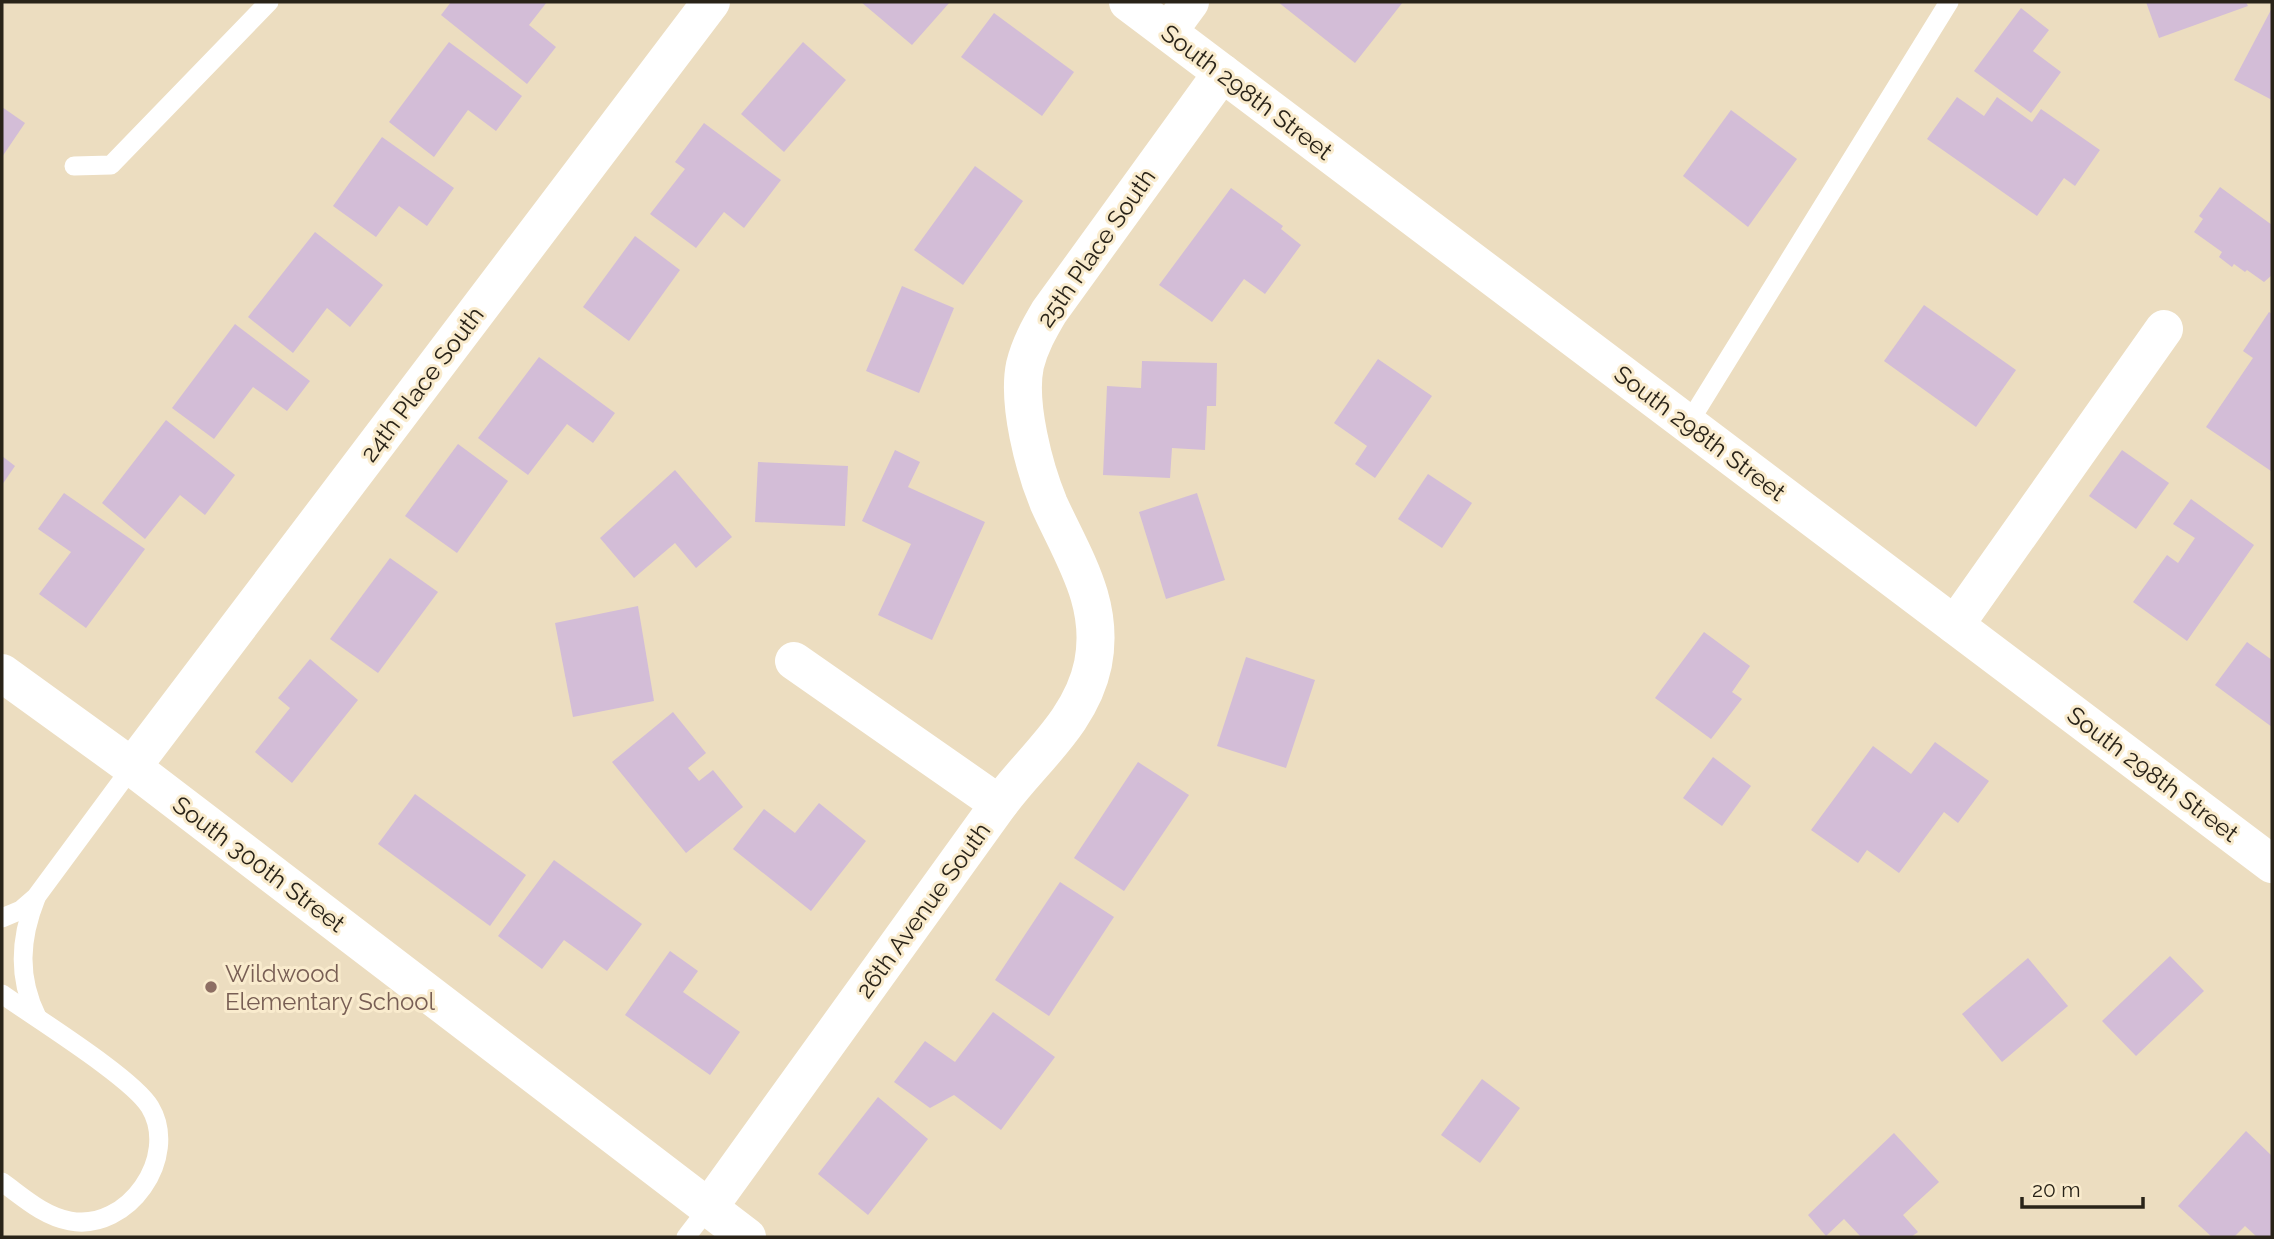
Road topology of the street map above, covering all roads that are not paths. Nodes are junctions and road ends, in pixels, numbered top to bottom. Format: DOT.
graph roads {
  1 [pos="269,2"];
  2 [pos="711,2"];
  3 [pos="1128,2"];
  4 [pos="1190,2"];
  5 [pos="1949,2"];
  6 [pos="1168,32"];
  7 [pos="1222,73"];
  8 [pos="74,166"];
  9 [pos="2164,329"];
  10 [pos="1688,424"];
  11 [pos="1091,599"];
  12 [pos="1955,625"];
  13 [pos="794,662"];
  14 [pos="2,673"];
  15 [pos="132,767"];
  16 [pos="999,804"];
  17 [pos="2272,864"];
  18 [pos="36,897"];
  19 [pos="2,918"];
  20 [pos="2,994"];
  21 [pos="40,1021"];
  22 [pos="2,1182"];
  23 [pos="709,1207"];
  24 [pos="686,1237"];
  25 [pos="747,1237"];
  1 -- 8 [label="lane"];
  2 -- 15 [label="street, 24th Place South"];
  3 -- 6 [label="street, South 298th Street"];
  4 -- 6 [label="street"];
  5 -- 10 [label="lane"];
  6 -- 7 [label="street, South 298th Street"];
  7 -- 10 [label="street, South 298th Street"];
  7 -- 11 [label="street, 25th Place South"];
  9 -- 12 [label="street"];
  10 -- 12 [label="street, South 298th Street"];
  11 -- 16 [label="street, 26th Avenue South"];
  12 -- 17 [label="street, South 298th Street"];
  13 -- 16 [label="street"];
  14 -- 15 [label="street, South 300th Street"];
  15 -- 18 [label="lane"];
  15 -- 23 [label="street, South 300th Street"];
  16 -- 23 [label="street, 26th Avenue South"];
  18 -- 19 [label="lane"];
  18 -- 21 [label="lane"];
  20 -- 21 [label="lane"];
  21 -- 22 [label="lane"];
  23 -- 24 [label="lane"];
  23 -- 25 [label="street, South 300th Street"];
}
